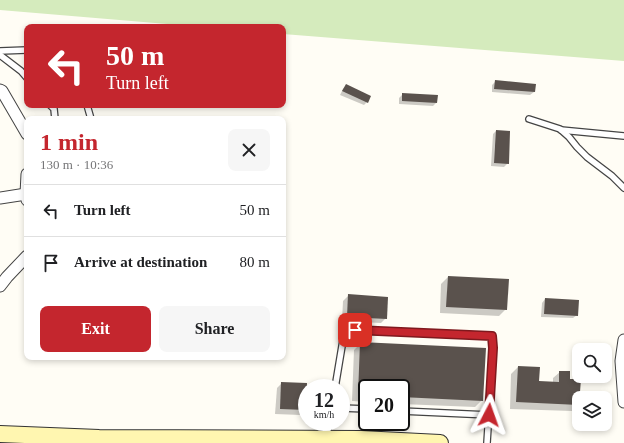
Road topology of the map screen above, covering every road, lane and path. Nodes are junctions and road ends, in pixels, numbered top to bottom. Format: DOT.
graph roads {
  1 [pos="0,50"];
  2 [pos="24,50"];
  3 [pos="0,55"];
  4 [pos="24,74"];
  5 [pos="0,90"];
  6 [pos="530,120"];
  7 [pos="24,129"];
  8 [pos="560,130"];
  9 [pos="624,136"];
  10 [pos="624,188"];
  11 [pos="24,196"];
  12 [pos="0,198"];
  13 [pos="24,259"];
  14 [pos="0,286"];
  15 [pos="624,340"];
  16 [pos="336,379"];
  17 [pos="624,402"];
  18 [pos="410,411"];
  19 [pos="489,415"];
  20 [pos="327,431"];
  21 [pos="0,434"];
  22 [pos="326,439"];
  23 [pos="98,441"];
  24 [pos="242,441"];
  25 [pos="274,441"];
  26 [pos="440,443"];
  27 [pos="487,443"];
  1 -- 2 [label="lane"];
  3 -- 4 [label="lane"];
  5 -- 7 [label="street"];
  6 -- 8 [label="lane"];
  8 -- 9 [label="lane"];
  8 -- 10 [label="lane"];
  11 -- 12 [label="street"];
  13 -- 14 [label="street"];
  15 -- 17 [label="street"];
  16 -- 19 [label="lane"];
  18 -- 19 [label="lane"];
  19 -- 27 [label="lane"];
  20 -- 22 [label="lane"];
  21 -- 23 [label="street"];
  22 -- 25 [label="street"];
  22 -- 26 [label="street"];
  23 -- 24 [label="street"];
  24 -- 25 [label="street"];
}
